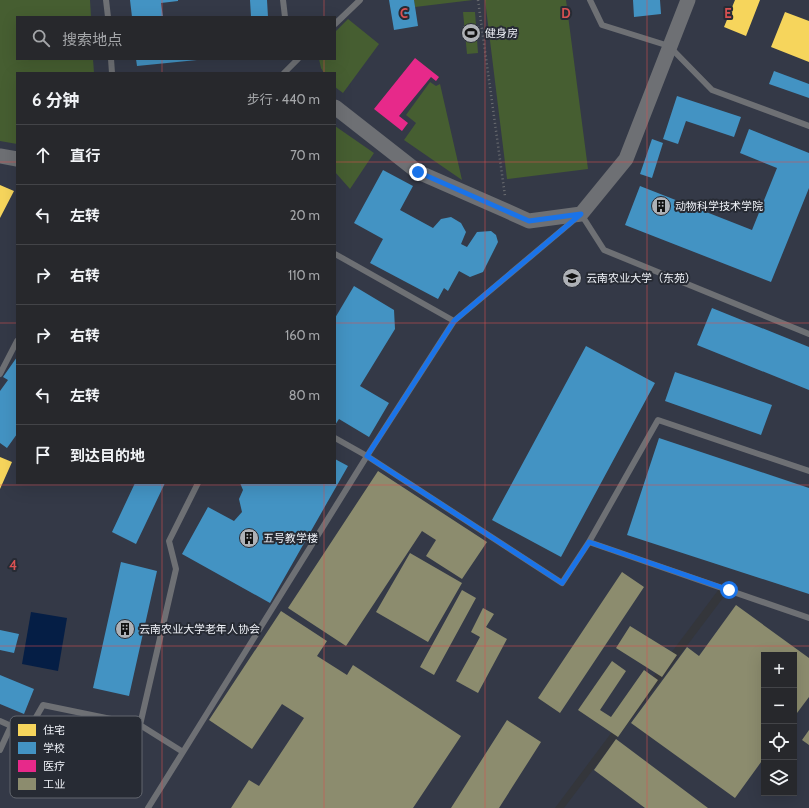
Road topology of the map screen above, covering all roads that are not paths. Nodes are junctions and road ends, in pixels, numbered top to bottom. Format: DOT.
graph roads {
  1 [pos="106,0"];
  2 [pos="283,0"];
  3 [pos="360,0"];
  4 [pos="590,0"];
  5 [pos="688,0"];
  6 [pos="108,16"];
  7 [pos="285,16"];
  8 [pos="336,23"];
  9 [pos="670,46"];
  10 [pos="111,60"];
  11 [pos="290,60"];
  12 [pos="297,60"];
  13 [pos="291,66"];
  14 [pos="112,72"];
  15 [pos="285,72"];
  16 [pos="336,107"];
  17 [pos="809,126"];
  18 [pos="0,156"];
  19 [pos="16,159"];
  20 [pos="581,214"];
  21 [pos="336,255"];
  22 [pos="454,321"];
  23 [pos="809,334"];
  24 [pos="16,343"];
  25 [pos="0,374"];
  26 [pos="336,439"];
  27 [pos="367,456"];
  28 [pos="809,471"];
  29 [pos="198,484"];
  30 [pos="589,542"];
  31 [pos="809,618"];
  32 [pos="36,716"];
  33 [pos="96,716"];
  34 [pos="142,716"];
  35 [pos="0,721"];
  36 [pos="10,726"];
  37 [pos="142,726"];
  38 [pos="10,728"];
  39 [pos="0,750"];
  40 [pos="183,752"];
  41 [pos="148,808"];
  1 -- 6 [label="lane"];
  2 -- 7 [label="lane"];
  3 -- 8 [label="lane"];
  4 -- 9 [label="lane"];
  5 -- 9 [label="street"];
  9 -- 17 [label="lane"];
  9 -- 20 [label="street"];
  10 -- 14 [label="lane"];
  11 -- 13 [label="lane"];
  12 -- 13 [label="lane"];
  13 -- 15 [label="lane"];
  16 -- 20 [label="street"];
  18 -- 19 [label="street"];
  20 -- 22 [label="lane"];
  20 -- 23 [label="lane"];
  21 -- 22 [label="lane"];
  22 -- 27 [label="lane"];
  24 -- 25 [label="lane"];
  26 -- 27 [label="lane"];
  27 -- 30 [label="lane"];
  27 -- 40 [label="lane"];
  28 -- 30 [label="lane"];
  29 -- 34 [label="lane"];
  30 -- 31 [label="lane"];
  32 -- 33 [label="lane"];
  35 -- 36 [label="lane"];
  37 -- 40 [label="lane"];
  38 -- 39 [label="lane"];
  40 -- 41 [label="lane"];
}
